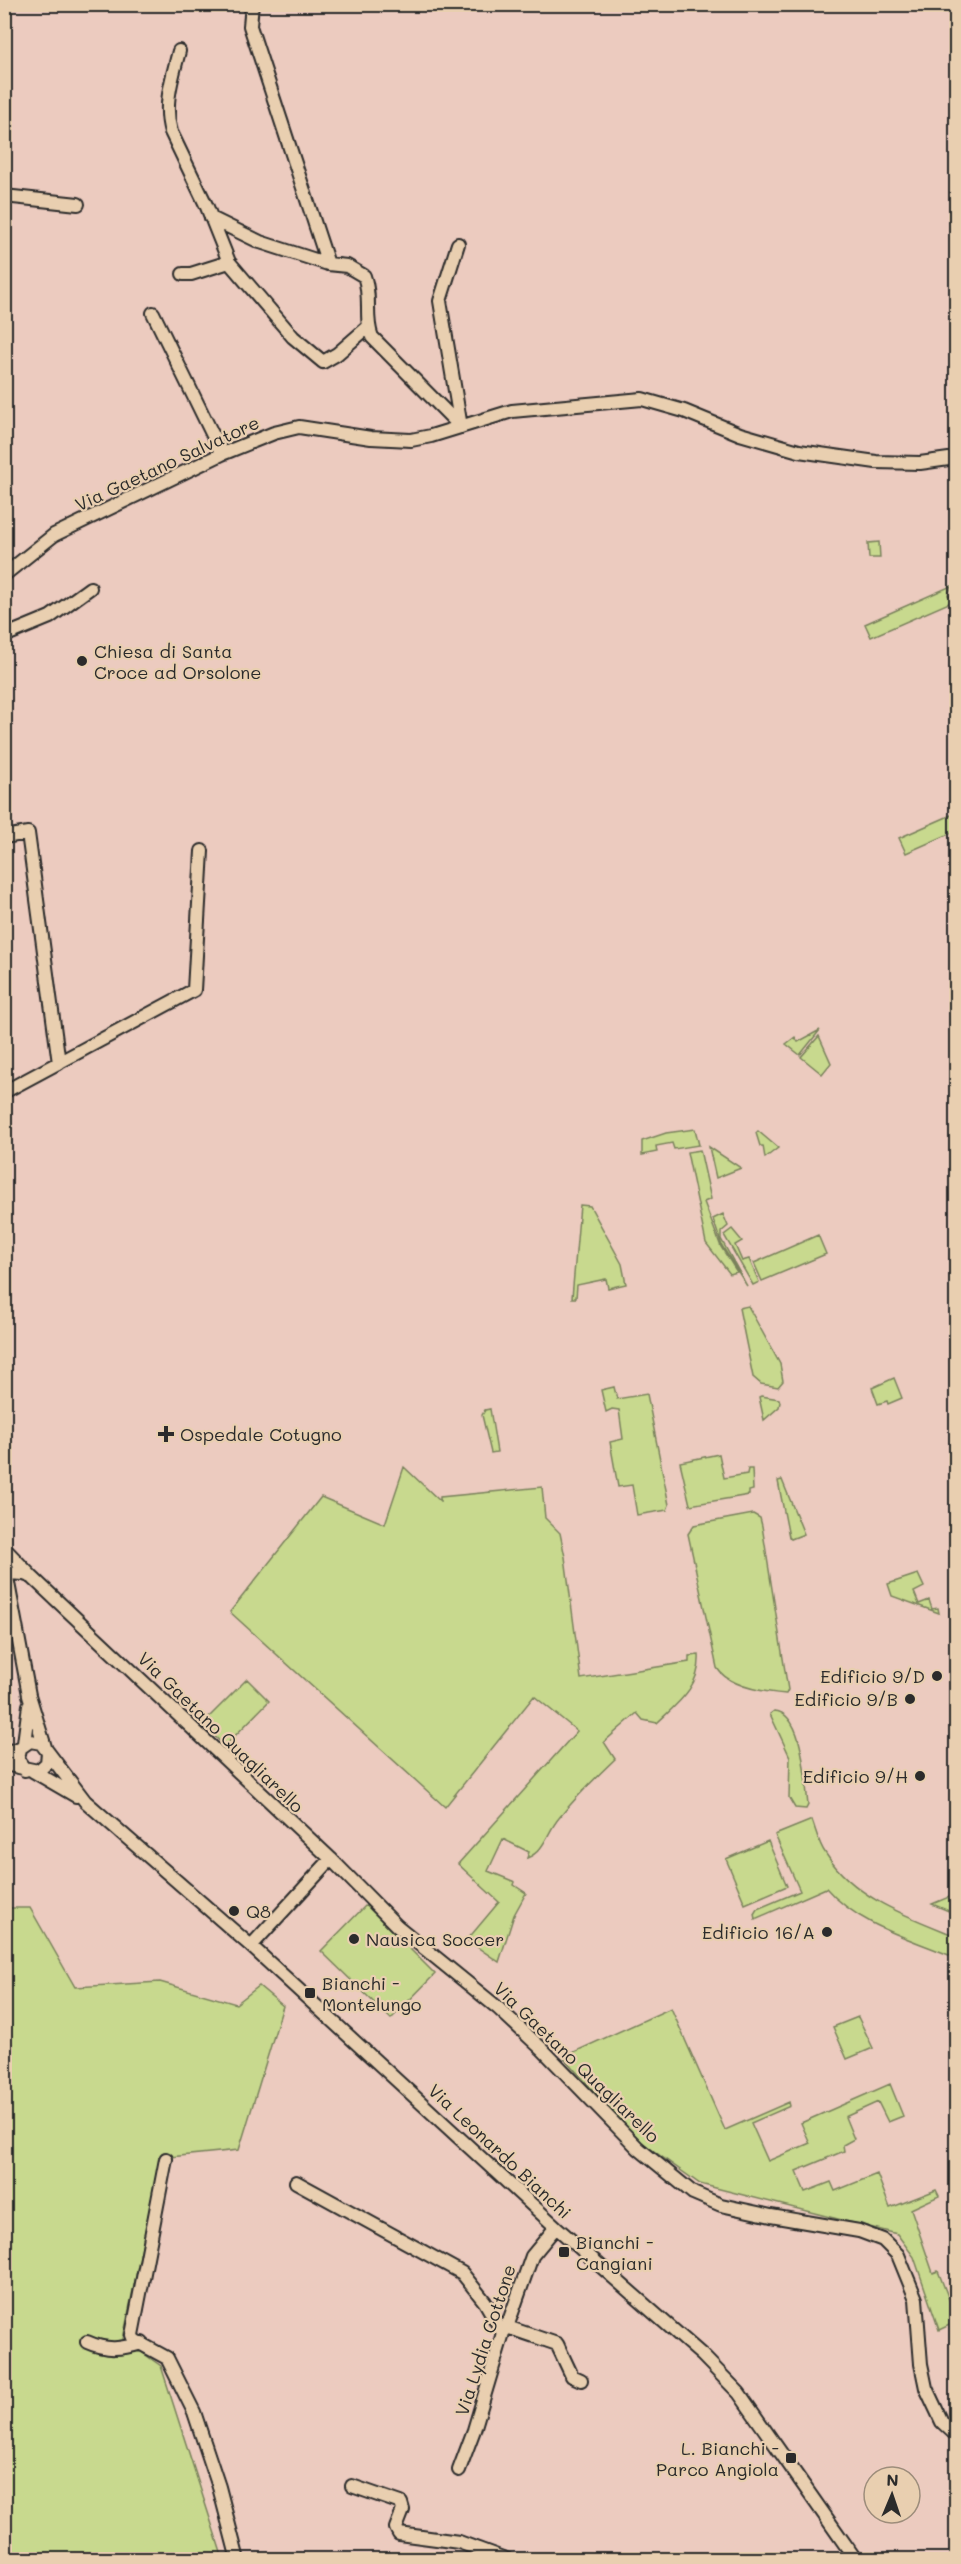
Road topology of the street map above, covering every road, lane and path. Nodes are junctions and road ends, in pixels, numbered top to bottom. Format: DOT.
graph roads {
  1 [pos="252,4"];
  2 [pos="179,51"];
  3 [pos="4,196"];
  4 [pos="78,204"];
  5 [pos="211,218"];
  6 [pos="458,244"];
  7 [pos="229,262"];
  8 [pos="328,264"];
  9 [pos="183,274"];
  10 [pos="153,313"];
  11 [pos="368,327"];
  12 [pos="461,427"];
  13 [pos="222,454"];
  14 [pos="957,458"];
  15 [pos="4,575"];
  16 [pos="90,588"];
  17 [pos="4,636"];
  18 [pos="4,837"];
  19 [pos="201,851"];
  20 [pos="59,1063"];
  21 [pos="4,1092"];
  22 [pos="4,1548"];
  23 [pos="5,1569"];
  24 [pos="32,1577"];
  25 [pos="30,1695"];
  26 [pos="22,1745"];
  27 [pos="46,1749"];
  28 [pos="4,1753"];
  29 [pos="4,1764"];
  30 [pos="29,1771"];
  31 [pos="85,1801"];
  32 [pos="331,1859"];
  33 [pos="251,1946"];
  34 [pos="166,2159"];
  35 [pos="296,2182"];
  36 [pos="556,2227"];
  37 [pos="505,2330"];
  38 [pos="87,2342"];
  39 [pos="141,2343"];
  40 [pos="581,2380"];
  41 [pos="957,2435"];
  42 [pos="459,2470"];
  43 [pos="352,2487"];
  44 [pos="238,2559"];
  45 [pos="508,2559"];
  46 [pos="856,2559"];
  1 -- 8 [label="street"];
  2 -- 5 [label="street"];
  3 -- 4 [label="street"];
  5 -- 7 [label="street"];
  5 -- 8 [label="street"];
  6 -- 12 [label="street"];
  7 -- 9 [label="street"];
  7 -- 11 [label="street"];
  8 -- 11 [label="street"];
  10 -- 13 [label="street"];
  11 -- 12 [label="street"];
  12 -- 13 [label="street, Via Gaetano Salvatore"];
  12 -- 14 [label="street, Via Gaetano Salvatore"];
  13 -- 15 [label="street, Via Gaetano Salvatore"];
  16 -- 17 [label="street"];
  18 -- 20 [label="street"];
  19 -- 20 [label="street"];
  20 -- 21 [label="street"];
  22 -- 24 [label="street, Via Gaetano Quagliarello"];
  23 -- 24 [label="street"];
  23 -- 25 [label="street"];
  24 -- 32 [label="street, Via Gaetano Quagliarello"];
  25 -- 26 [label="street"];
  25 -- 27 [label="street"];
  26 -- 27 [label="street"];
  26 -- 28 [label="street"];
  26 -- 30 [label="street"];
  27 -- 30 [label="street"];
  27 -- 31 [label="street, Via Leonardo Bianchi"];
  29 -- 30 [label="street, Via Leonardo Bianchi"];
  30 -- 31 [label="street, Via Leonardo Bianchi"];
  31 -- 33 [label="street, Via Leonardo Bianchi"];
  32 -- 33 [label="street"];
  32 -- 41 [label="street, Via Gaetano Quagliarello"];
  33 -- 36 [label="street, Via Leonardo Bianchi"];
  34 -- 39 [label="street"];
  35 -- 37 [label="street"];
  36 -- 37 [label="street, Via Lydia Cottone"];
  36 -- 46 [label="street, Via Leonardo Bianchi"];
  37 -- 40 [label="street"];
  37 -- 42 [label="street, Via Lydia Cottone"];
  38 -- 39 [label="street"];
  39 -- 44 [label="street"];
  43 -- 45 [label="street"];
}
